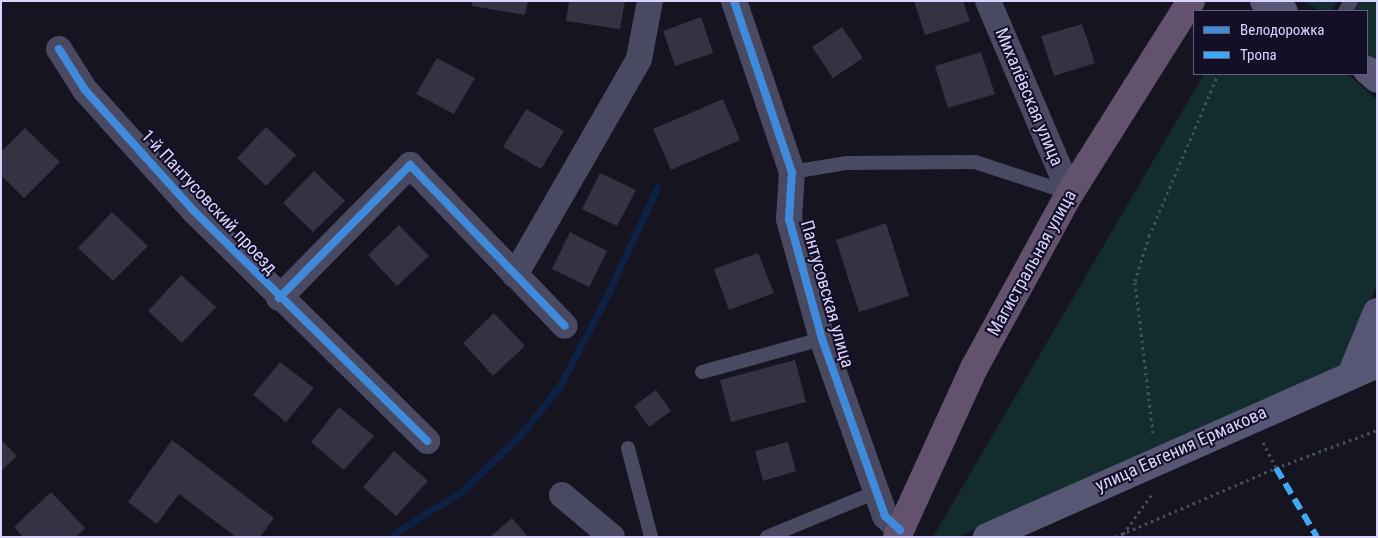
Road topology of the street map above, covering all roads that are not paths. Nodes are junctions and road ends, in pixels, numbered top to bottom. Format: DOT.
graph roads {
  1 [pos="650,1"];
  2 [pos="734,1"];
  3 [pos="988,1"];
  4 [pos="1191,1"];
  5 [pos="1264,1"];
  6 [pos="1282,10"];
  7 [pos="59,49"];
  8 [pos="792,172"];
  9 [pos="1070,194"];
  10 [pos="515,275"];
  11 [pos="279,298"];
  12 [pos="1377,312"];
  13 [pos="565,326"];
  14 [pos="822,339"];
  15 [pos="1377,364"];
  16 [pos="702,372"];
  17 [pos="1351,375"];
  18 [pos="427,441"];
  19 [pos="628,448"];
  20 [pos="876,492"];
  21 [pos="562,495"];
  22 [pos="1000,533"];
  23 [pos="899,534"];
  24 [pos="612,537"];
  25 [pos="651,537"];
  26 [pos="767,537"];
  1 -- 10 [label="street"];
  2 -- 8 [label="street, Пантусовская улица"];
  3 -- 9 [label="street, Михалёвская улица"];
  4 -- 9 [label="highway, Магистральная улица"];
  5 -- 6 [label="main road"];
  7 -- 11 [label="street, 1-й Пантусовский проезд"];
  8 -- 9 [label="lane"];
  8 -- 14 [label="street, Пантусовская улица"];
  9 -- 23 [label="highway, Магистральная улица"];
  10 -- 11 [label="street, 1-й Пантусовский проезд"];
  10 -- 13 [label="street"];
  11 -- 18 [label="street"];
  12 -- 17 [label="main road"];
  14 -- 16 [label="lane"];
  14 -- 20 [label="street, Пантусовская улица"];
  15 -- 17 [label="main road, улица Евгения Ермакова"];
  17 -- 22 [label="main road, улица Евгения Ермакова"];
  19 -- 25 [label="lane"];
  20 -- 23 [label="street, Пантусовская улица"];
  20 -- 26 [label="lane"];
  21 -- 24 [label="street"];
}
